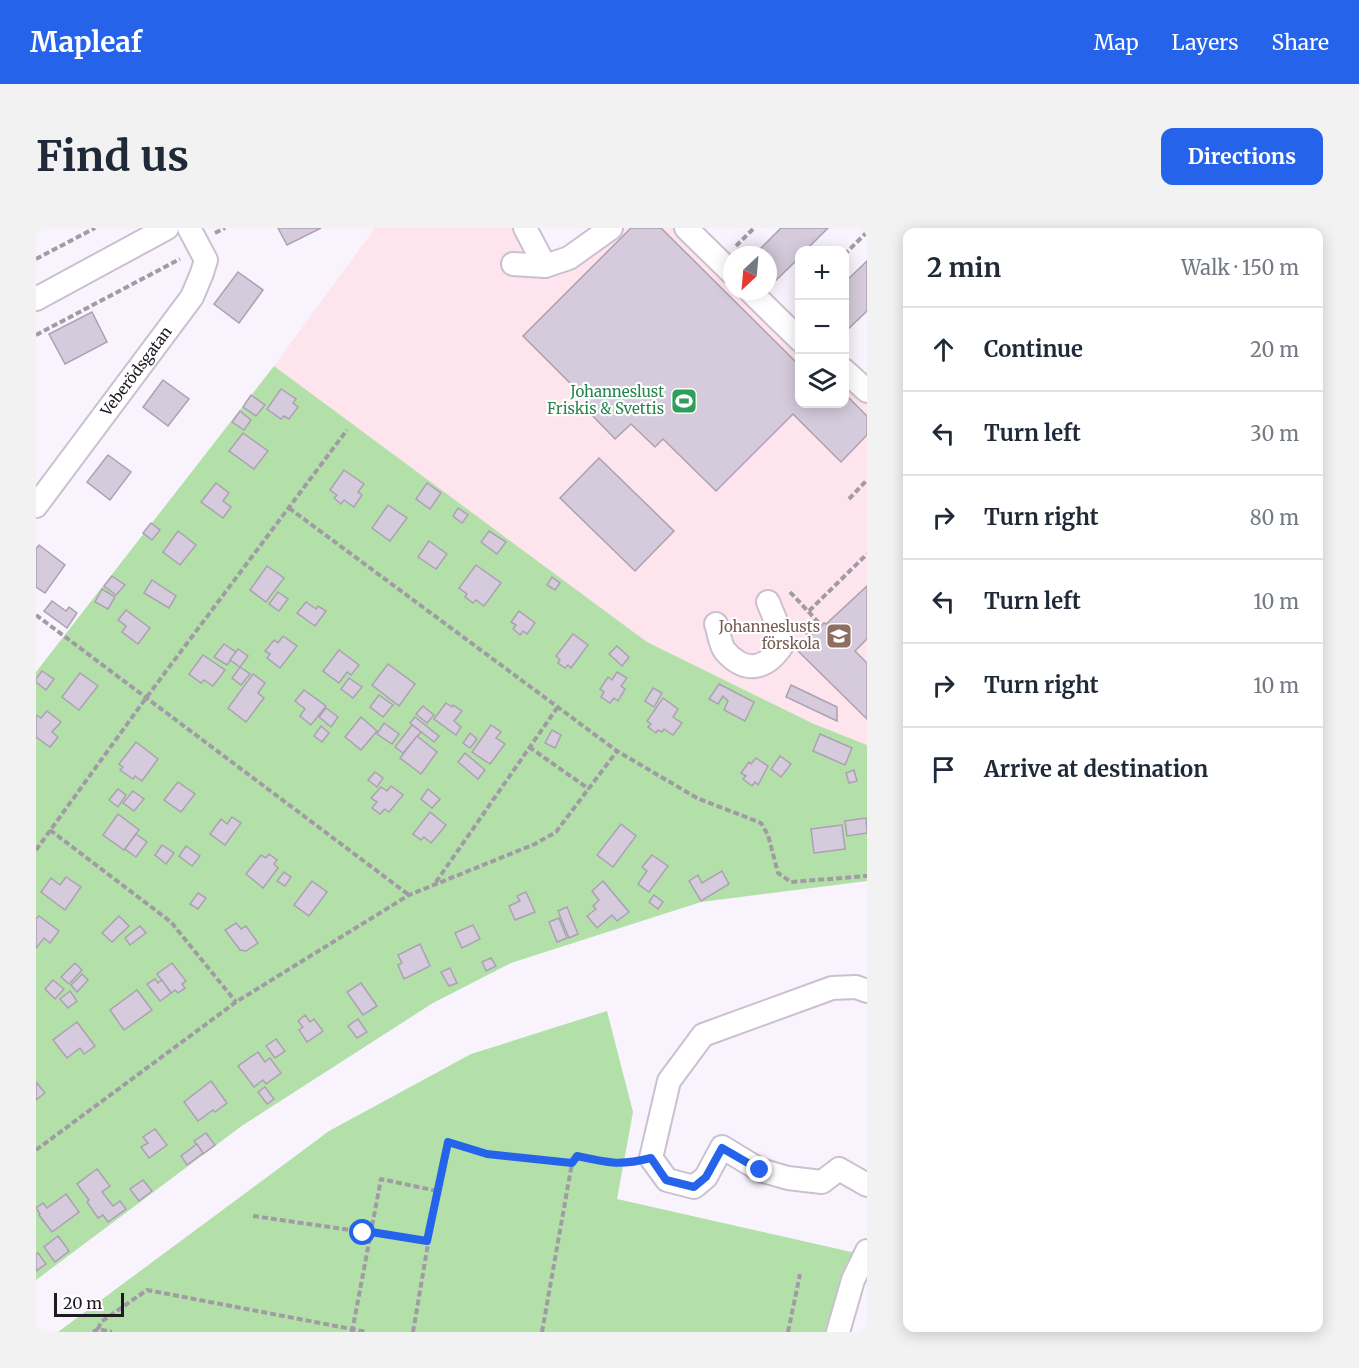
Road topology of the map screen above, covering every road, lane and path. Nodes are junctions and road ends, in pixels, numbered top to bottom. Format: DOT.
graph roads {
  1 [pos="95,228"];
  2 [pos="167,228"];
  3 [pos="189,228"];
  4 [pos="525,228"];
  5 [pos="611,228"];
  6 [pos="687,228"];
  7 [pos="867,232"];
  8 [pos="200,248"];
  9 [pos="849,250"];
  10 [pos="36,259"];
  11 [pos="513,264"];
  12 [pos="723,264"];
  13 [pos="545,267"];
  14 [pos="36,299"];
  15 [pos="759,300"];
  16 [pos="36,335"];
  17 [pos="795,335"];
  18 [pos="849,375"];
  19 [pos="867,391"];
  20 [pos="347,430"];
  21 [pos="867,480"];
  22 [pos="861,486"];
  23 [pos="867,492"];
  24 [pos="849,499"];
  25 [pos="36,506"];
  26 [pos="289,508"];
  27 [pos="867,554"];
  28 [pos="768,602"];
  29 [pos="809,611"];
  30 [pos="36,615"];
  31 [pos="716,624"];
  32 [pos="146,698"];
  33 [pos="557,708"];
  34 [pos="529,747"];
  35 [pos="617,751"];
  36 [pos="589,789"];
  37 [pos="50,830"];
  38 [pos="36,850"];
  39 [pos="867,876"];
  40 [pos="435,883"];
  41 [pos="409,895"];
  42 [pos="867,991"];
  43 [pos="236,1002"];
  44 [pos="36,1150"];
  45 [pos="651,1158"];
  46 [pos="572,1163"];
  47 [pos="867,1185"];
  48 [pos="437,1191"];
  49 [pos="253,1216"];
  50 [pos="371,1232"];
  51 [pos="427,1241"];
  52 [pos="867,1251"];
  53 [pos="800,1274"];
  54 [pos="96,1331"];
  55 [pos="352,1331"];
  56 [pos="112,1332"];
  57 [pos="367,1332"];
  58 [pos="413,1332"];
  59 [pos="542,1332"];
  60 [pos="788,1332"];
  61 [pos="838,1332"];
  1 -- 10 [label="path"];
  2 -- 14 [label="street"];
  3 -- 8 [label="street, Veberödsgatan"];
  4 -- 13 [label="street"];
  5 -- 13 [label="street"];
  6 -- 12 [label="street"];
  7 -- 9 [label="path"];
  8 -- 16 [label="path"];
  8 -- 25 [label="street, Veberödsgatan"];
  11 -- 13 [label="street"];
  15 -- 17 [label="street"];
  18 -- 19 [label="street"];
  20 -- 26 [label="path"];
  21 -- 22 [label="path"];
  22 -- 23 [label="path"];
  22 -- 24 [label="path"];
  26 -- 32 [label="path"];
  26 -- 33 [label="path"];
  27 -- 29 [label="path"];
  28 -- 31 [label="street"];
  30 -- 32 [label="path"];
  32 -- 37 [label="path"];
  32 -- 41 [label="path"];
  33 -- 34 [label="path"];
  33 -- 35 [label="path"];
  34 -- 36 [label="path"];
  34 -- 40 [label="path"];
  35 -- 36 [label="path"];
  35 -- 39 [label="path"];
  36 -- 40 [label="path"];
  37 -- 38 [label="path"];
  37 -- 43 [label="path"];
  40 -- 41 [label="path"];
  41 -- 43 [label="path"];
  42 -- 45 [label="street"];
  43 -- 44 [label="path"];
  45 -- 46 [label="path"];
  45 -- 47 [label="street"];
  46 -- 48 [label="path"];
  46 -- 59 [label="path"];
  48 -- 50 [label="path"];
  48 -- 51 [label="path"];
  49 -- 50 [label="path"];
  50 -- 51 [label="path"];
  50 -- 55 [label="path"];
  51 -- 58 [label="path"];
  52 -- 61 [label="street"];
  53 -- 60 [label="path"];
  54 -- 55 [label="path"];
  54 -- 56 [label="path"];
  55 -- 57 [label="path"];
}
